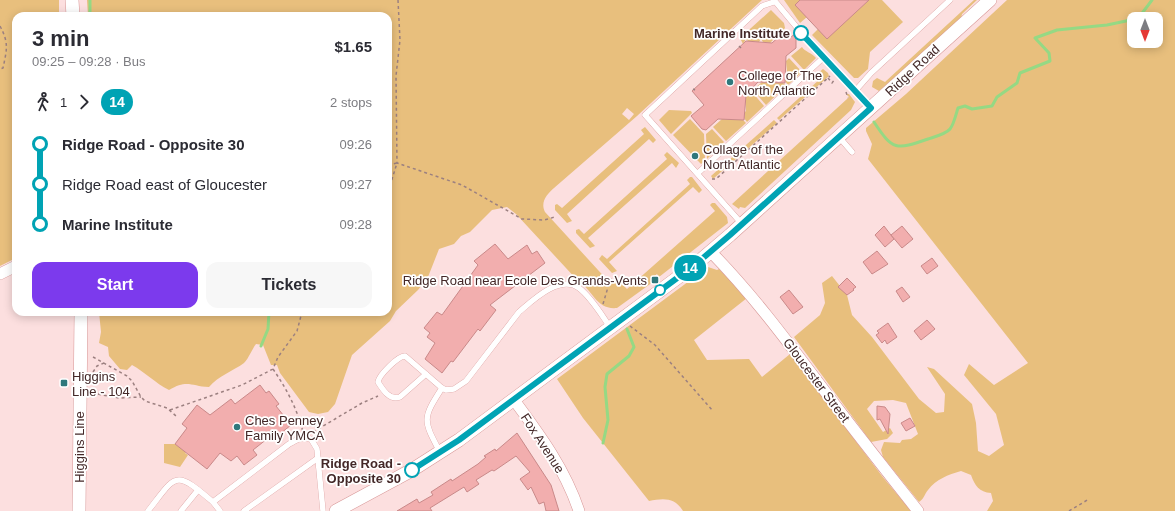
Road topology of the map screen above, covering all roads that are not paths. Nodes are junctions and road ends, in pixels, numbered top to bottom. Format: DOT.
graph roads {
  1 [pos="72,0"];
  2 [pos="950,0"];
  3 [pos="990,0"];
  4 [pos="774,1"];
  5 [pos="73,12"];
  6 [pos="824,57"];
  7 [pos="856,90"];
  8 [pos="871,108"];
  9 [pos="838,137"];
  10 [pos="852,152"];
  11 [pos="698,173"];
  12 [pos="743,224"];
  13 [pos="711,252"];
  14 [pos="12,268"];
  15 [pos="0,274"];
  16 [pos="80,316"];
  17 [pos="615,323"];
  18 [pos="426,374"];
  19 [pos="442,388"];
  20 [pos="514,400"];
  21 [pos="440,452"];
  22 [pos="318,458"];
  23 [pos="198,490"];
  24 [pos="213,502"];
  25 [pos="79,511"];
  26 [pos="148,511"];
  27 [pos="181,511"];
  28 [pos="220,511"];
  29 [pos="244,511"];
  30 [pos="323,511"];
  31 [pos="336,511"];
  32 [pos="579,511"];
  33 [pos="918,511"];
  1 -- 5 [label="street"];
  2 -- 7 [label="lane"];
  3 -- 8 [label="street, Ridge Road"];
  4 -- 6 [label="lane"];
  4 -- 11 [label="lane"];
  6 -- 7 [label="lane"];
  6 -- 11 [label="lane"];
  7 -- 8 [label="lane"];
  8 -- 9 [label="street, Ridge Road"];
  9 -- 10 [label="lane"];
  9 -- 12 [label="street, Ridge Road"];
  11 -- 12 [label="lane"];
  12 -- 13 [label="street, Ridge Road"];
  13 -- 17 [label="street, Ridge Road"];
  13 -- 33 [label="street, Gloucester Street"];
  14 -- 15 [label="street"];
  16 -- 25 [label="street, Higgins Line"];
  17 -- 19 [label="lane"];
  17 -- 20 [label="street, Ridge Road"];
  18 -- 18 [label="lane"];
  18 -- 19 [label="lane"];
  19 -- 21 [label="lane"];
  20 -- 21 [label="street, Ridge Road"];
  20 -- 32 [label="street, Fox Avenue"];
  21 -- 31 [label="street, Ridge Road"];
  22 -- 24 [label="lane"];
  22 -- 29 [label="lane"];
  22 -- 30 [label="lane"];
  23 -- 24 [label="lane"];
  23 -- 26 [label="lane"];
  23 -- 27 [label="lane"];
  24 -- 28 [label="lane"];
}
